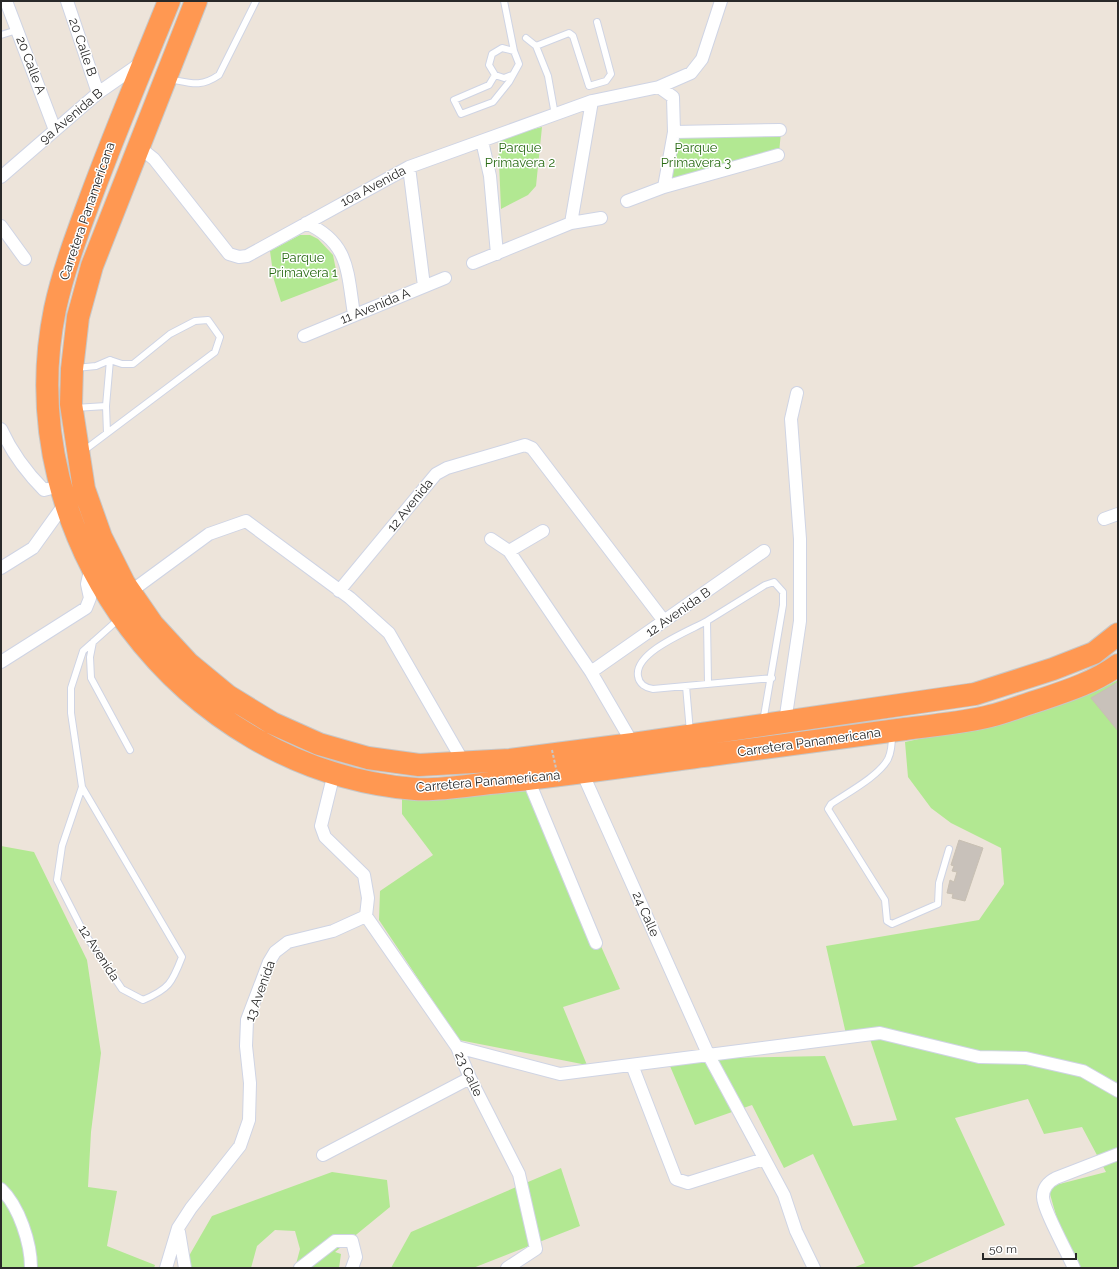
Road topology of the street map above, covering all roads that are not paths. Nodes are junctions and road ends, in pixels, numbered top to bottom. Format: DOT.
graph roads {
  1 [pos="6,1"];
  2 [pos="67,1"];
  3 [pos="196,1"];
  4 [pos="256,1"];
  5 [pos="504,1"];
  6 [pos="721,1"];
  7 [pos="169,2"];
  8 [pos="597,22"];
  9 [pos="17,30"];
  10 [pos="1,34"];
  11 [pos="526,38"];
  12 [pos="536,46"];
  13 [pos="514,51"];
  14 [pos="145,60"];
  15 [pos="167,74"];
  16 [pos="495,75"];
  17 [pos="512,75"];
  18 [pos="658,87"];
  19 [pos="98,93"];
  20 [pos="592,101"];
  21 [pos="555,115"];
  22 [pos="55,130"];
  23 [pos="780,130"];
  24 [pos="674,132"];
  25 [pos="482,140"];
  26 [pos="139,147"];
  27 [pos="778,155"];
  28 [pos="409,167"];
  29 [pos="1,177"];
  30 [pos="664,188"];
  31 [pos="627,201"];
  32 [pos="601,218"];
  33 [pos="306,223"];
  34 [pos="571,223"];
  35 [pos="1,226"];
  36 [pos="497,254"];
  37 [pos="25,259"];
  38 [pos="472,263"];
  39 [pos="445,278"];
  40 [pos="424,286"];
  41 [pos="354,314"];
  42 [pos="304,336"];
  43 [pos="110,360"];
  44 [pos="72,369"];
  45 [pos="797,393"];
  46 [pos="106,406"];
  47 [pos="72,408"];
  48 [pos="1,429"];
  49 [pos="107,433"];
  50 [pos="79,454"];
  51 [pos="63,494"];
  52 [pos="1118,514"];
  53 [pos="1104,519"];
  54 [pos="543,531"];
  55 [pos="491,539"];
  56 [pos="509,551"];
  57 [pos="764,551"];
  58 [pos="91,566"];
  59 [pos="1,568"];
  60 [pos="339,591"];
  61 [pos="130,592"];
  62 [pos="121,617"];
  63 [pos="664,621"];
  64 [pos="707,621"];
  65 [pos="1118,634"];
  66 [pos="93,642"];
  67 [pos="1,662"];
  68 [pos="1118,664"];
  69 [pos="591,672"];
  70 [pos="772,678"];
  71 [pos="708,684"];
  72 [pos="686,686"];
  73 [pos="785,722"];
  74 [pos="762,726"];
  75 [pos="892,731"];
  76 [pos="690,736"];
  77 [pos="633,744"];
  78 [pos="130,750"];
  79 [pos="464,763"];
  80 [pos="582,772"];
  81 [pos="334,773"];
  82 [pos="528,779"];
  83 [pos="82,787"];
  84 [pos="949,849"];
  85 [pos="366,916"];
  86 [pos="596,943"];
  87 [pos="457,1047"];
  88 [pos="709,1056"];
  89 [pos="632,1065"];
  90 [pos="470,1078"];
  91 [pos="1118,1091"];
  92 [pos="1118,1154"];
  93 [pos="323,1155"];
  94 [pos="764,1159"];
  95 [pos="1,1189"];
  96 [pos="178,1228"];
  97 [pos="31,1268"];
  98 [pos="166,1268"];
  99 [pos="185,1268"];
  100 [pos="300,1268"];
  101 [pos="352,1268"];
  102 [pos="507,1268"];
  103 [pos="814,1268"];
  104 [pos="1074,1268"];
  1 -- 9 [label="street, 20 Calle A"];
  2 -- 19 [label="street, 20 Calle B"];
  3 -- 15 [label="highway, Carretera Panamericana"];
  4 -- 15 [label="lane"];
  5 -- 13 [label="lane"];
  6 -- 18 [label="street, 10a Avenida"];
  7 -- 14 [label="highway, Carretera Panamericana"];
  7 -- 15 [label="highway"];
  8 -- 12 [label="lane"];
  9 -- 10 [label="lane"];
  9 -- 22 [label="street, 20 Calle A"];
  11 -- 12 [label="lane"];
  12 -- 21 [label="lane"];
  13 -- 16 [label="lane"];
  13 -- 17 [label="lane"];
  14 -- 19 [label="street, 9a Avenida B"];
  14 -- 51 [label="highway, Carretera Panamericana"];
  15 -- 26 [label="highway, Carretera Panamericana"];
  16 -- 17 [label="lane"];
  16 -- 17 [label="lane"];
  18 -- 20 [label="street, 10a Avenida"];
  18 -- 24 [label="street"];
  19 -- 22 [label="street, 9a Avenida B"];
  20 -- 21 [label="street, 10a Avenida"];
  20 -- 34 [label="street"];
  21 -- 25 [label="street, 10a Avenida"];
  22 -- 29 [label="street, 9a Avenida B"];
  23 -- 24 [label="street"];
  24 -- 30 [label="street"];
  25 -- 28 [label="street, 10a Avenida"];
  25 -- 36 [label="street"];
  26 -- 33 [label="street, 10a Avenida"];
  26 -- 44 [label="highway, Carretera Panamericana"];
  27 -- 30 [label="street"];
  28 -- 33 [label="street, 10a Avenida"];
  28 -- 40 [label="street"];
  30 -- 31 [label="street"];
  32 -- 34 [label="street"];
  33 -- 41 [label="street"];
  34 -- 36 [label="street"];
  35 -- 37 [label="street"];
  36 -- 38 [label="street"];
  39 -- 40 [label="street, 11 Avenida A"];
  40 -- 41 [label="street, 11 Avenida A"];
  41 -- 42 [label="street, 11 Avenida A"];
  43 -- 44 [label="lane"];
  43 -- 46 [label="lane"];
  43 -- 49 [label="lane"];
  44 -- 47 [label="highway, Carretera Panamericana"];
  45 -- 73 [label="street"];
  46 -- 47 [label="lane"];
  46 -- 49 [label="lane"];
  47 -- 50 [label="highway, Carretera Panamericana"];
  48 -- 51 [label="street"];
  49 -- 50 [label="lane"];
  50 -- 61 [label="highway, Carretera Panamericana"];
  51 -- 58 [label="highway, Carretera Panamericana"];
  51 -- 59 [label="street"];
  52 -- 53 [label="street"];
  54 -- 56 [label="street"];
  55 -- 56 [label="street"];
  56 -- 69 [label="street"];
  57 -- 63 [label="street, 12 Avenida B"];
  58 -- 62 [label="highway, Carretera Panamericana"];
  58 -- 67 [label="street"];
  60 -- 61 [label="street"];
  60 -- 63 [label="street, 12 Avenida"];
  60 -- 79 [label="street"];
  61 -- 79 [label="highway, Carretera Panamericana"];
  62 -- 66 [label="lane, 12 Avenida"];
  62 -- 81 [label="highway, Carretera Panamericana"];
  63 -- 69 [label="street, 12 Avenida B"];
  64 -- 70 [label="lane"];
  64 -- 71 [label="lane"];
  64 -- 72 [label="lane"];
  65 -- 73 [label="highway, Carretera Panamericana"];
  66 -- 78 [label="lane"];
  66 -- 83 [label="lane, 12 Avenida"];
  68 -- 75 [label="highway, Carretera Panamericana"];
  69 -- 77 [label="street"];
  70 -- 71 [label="lane"];
  70 -- 74 [label="lane"];
  71 -- 72 [label="lane"];
  72 -- 76 [label="lane"];
  73 -- 74 [label="highway, Carretera Panamericana"];
  74 -- 76 [label="highway, Carretera Panamericana"];
  75 -- 80 [label="highway, Carretera Panamericana"];
  75 -- 84 [label="lane"];
  76 -- 77 [label="highway, Carretera Panamericana"];
  77 -- 79 [label="highway, Carretera Panamericana"];
  80 -- 82 [label="highway, Carretera Panamericana"];
  80 -- 88 [label="street, 24 Calle"];
  81 -- 82 [label="highway, Carretera Panamericana"];
  81 -- 85 [label="street"];
  82 -- 86 [label="street"];
  83 -- 83 [label="lane, 12 Avenida"];
  85 -- 87 [label="street, 23 Calle"];
  85 -- 96 [label="street, 13 Avenida"];
  87 -- 89 [label="street"];
  87 -- 90 [label="street, 23 Calle"];
  88 -- 89 [label="street"];
  88 -- 91 [label="street"];
  88 -- 94 [label="street, 24 Calle"];
  89 -- 94 [label="street"];
  90 -- 93 [label="street"];
  90 -- 102 [label="street, 23 Calle"];
  92 -- 104 [label="street"];
  94 -- 103 [label="street, 24 Calle"];
  95 -- 97 [label="street"];
  96 -- 98 [label="street, 13 Avenida"];
  96 -- 99 [label="street"];
  100 -- 101 [label="street"];
}
